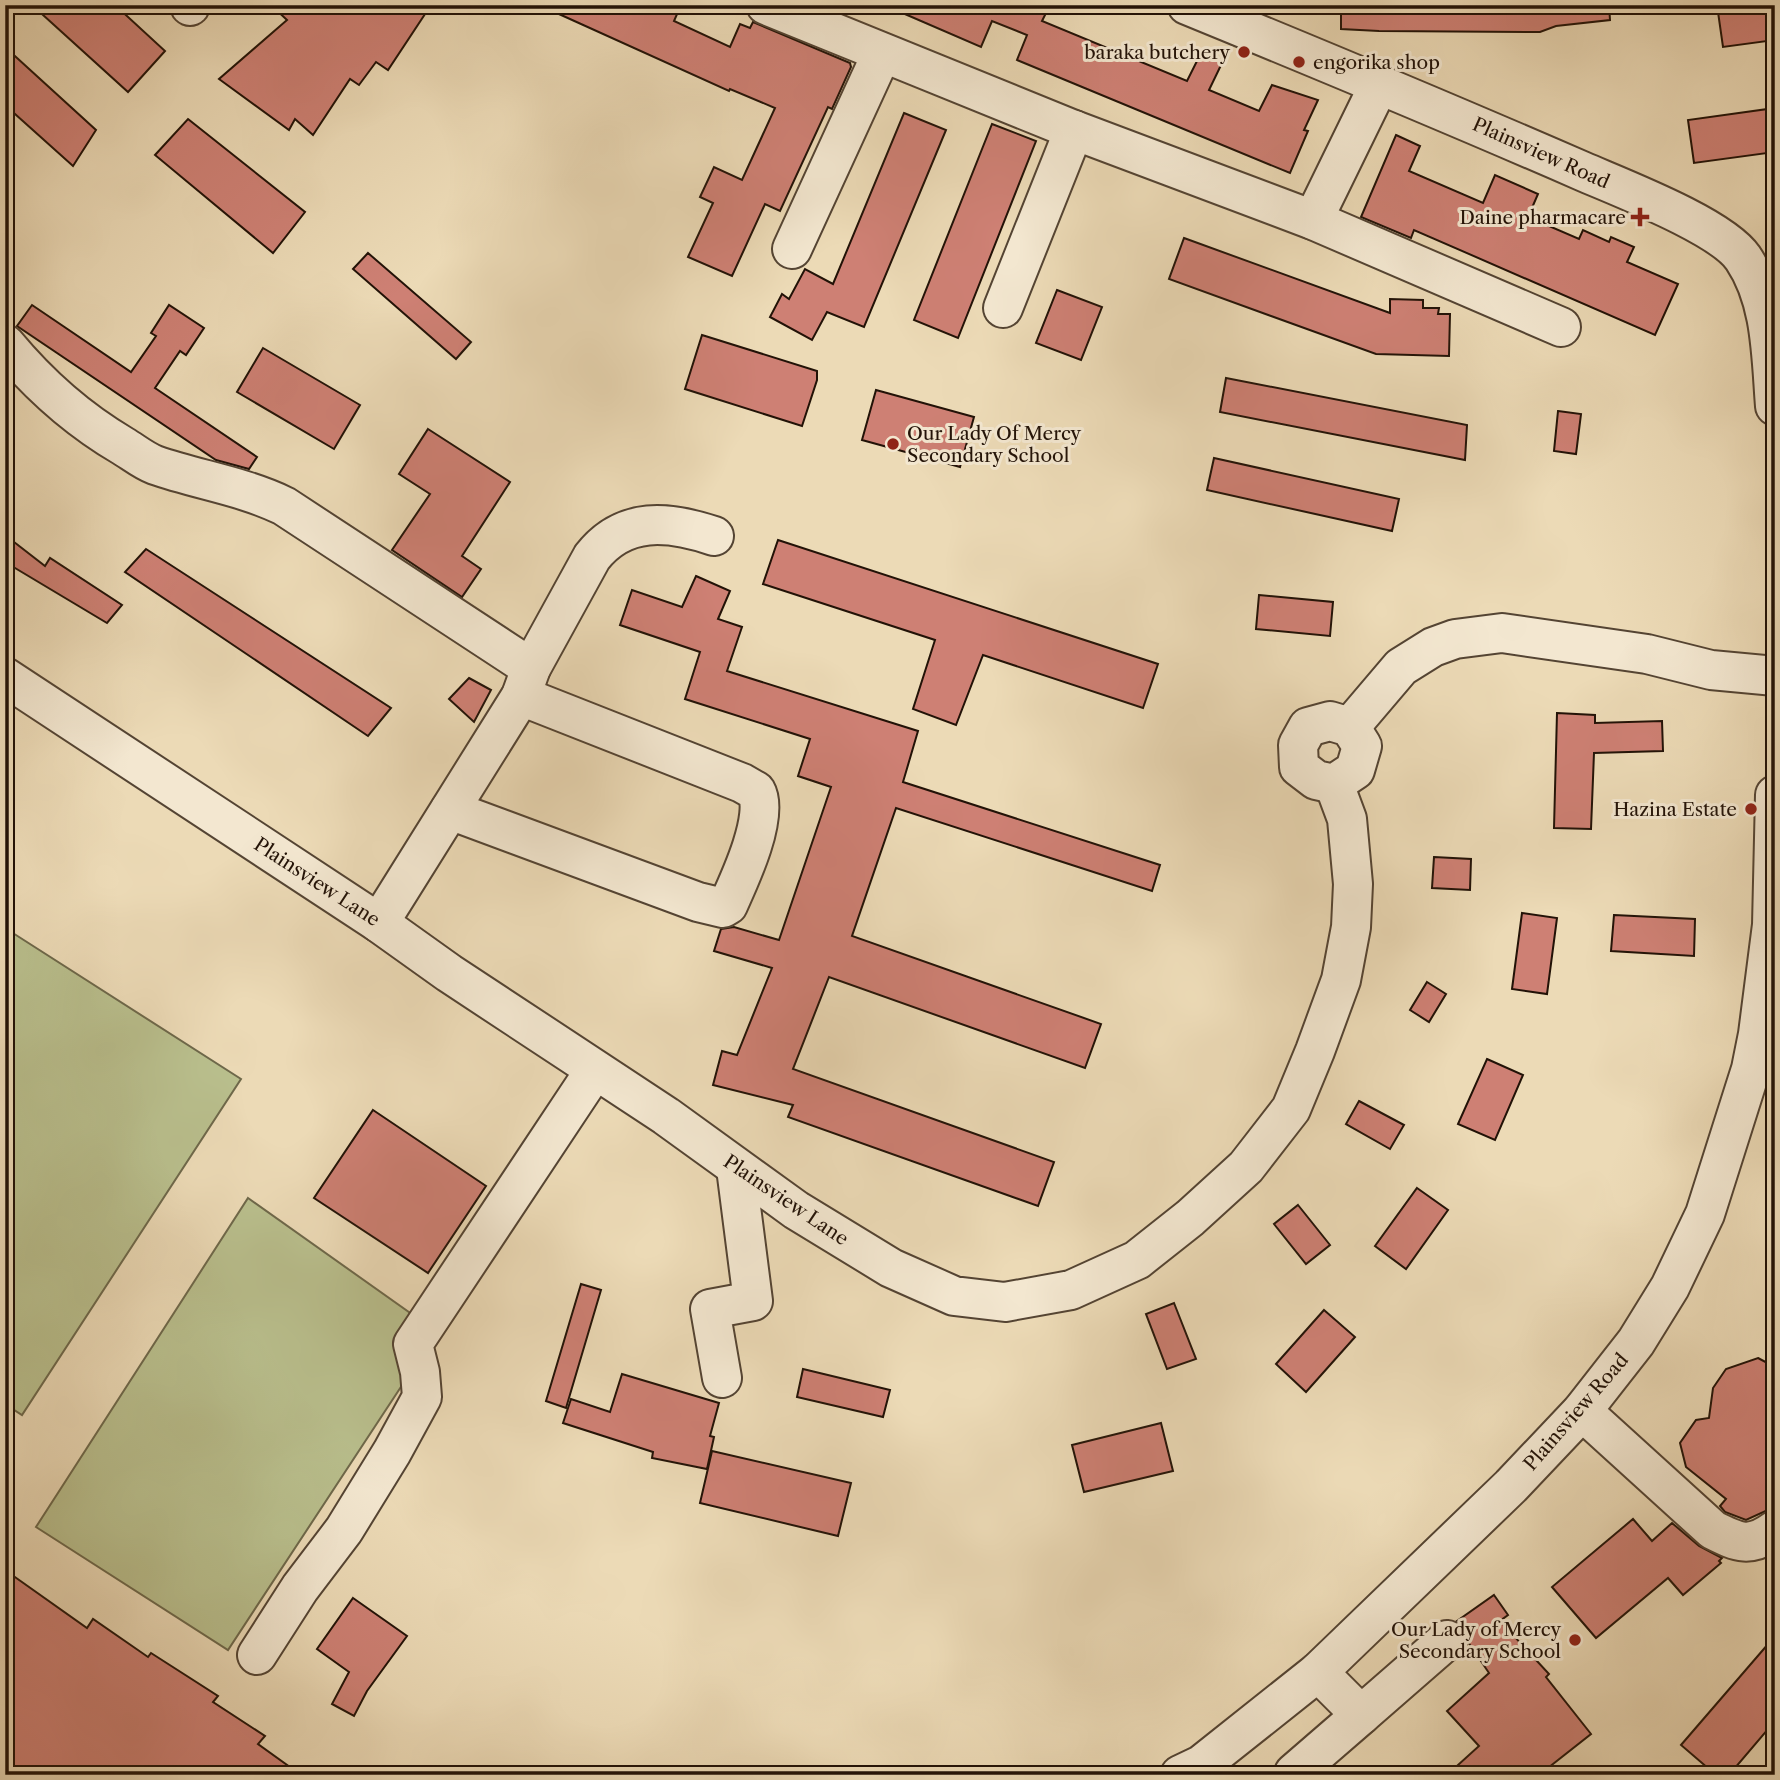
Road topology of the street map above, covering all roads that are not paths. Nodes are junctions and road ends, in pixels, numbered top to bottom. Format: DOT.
graph roads {
  1 [pos="766,5"];
  2 [pos="1187,5"];
  3 [pos="882,53"];
  4 [pos="1379,85"];
  5 [pos="1074,130"];
  6 [pos="1314,220"];
  7 [pos="792,248"];
  8 [pos="1003,308"];
  9 [pos="1561,327"];
  10 [pos="5,344"];
  11 [pos="1775,406"];
  12 [pos="714,536"];
  13 [pos="1775,676"];
  14 [pos="5,677"];
  15 [pos="526,682"];
  16 [pos="1350,727"];
  17 [pos="1334,784"];
  18 [pos="1775,794"];
  19 [pos="450,810"];
  20 [pos="379,923"];
  21 [pos="1773,925"];
  22 [pos="595,1070"];
  23 [pos="736,1168"];
  24 [pos="722,1378"];
  25 [pos="1582,1411"];
  26 [pos="1775,1530"];
  27 [pos="1447,1640"];
  28 [pos="257,1655"];
  29 [pos="1318,1672"];
  30 [pos="1361,1716"];
  31 [pos="1294,1773"];
  32 [pos="1180,1775"];
  1 -- 3 [label="street"];
  2 -- 4 [label="street, Plainsview Road"];
  3 -- 5 [label="street"];
  3 -- 7 [label="street"];
  4 -- 6 [label="street"];
  4 -- 11 [label="street, Plainsview Road"];
  5 -- 6 [label="street"];
  5 -- 8 [label="street"];
  6 -- 9 [label="street"];
  10 -- 15 [label="street"];
  12 -- 15 [label="street"];
  13 -- 16 [label="street"];
  14 -- 20 [label="street, Plainsview Lane"];
  15 -- 19 [label="street"];
  15 -- 19 [label="street"];
  16 -- 17 [label="street"];
  16 -- 17 [label="street"];
  17 -- 23 [label="street, Plainsview Lane"];
  18 -- 21 [label="street, Plainsview Road"];
  19 -- 20 [label="street"];
  20 -- 22 [label="street, Plainsview Lane"];
  21 -- 25 [label="street, Plainsview Road"];
  22 -- 23 [label="street, Plainsview Lane"];
  22 -- 28 [label="street"];
  23 -- 24 [label="street"];
  25 -- 26 [label="street"];
  25 -- 29 [label="street, Plainsview Road"];
  27 -- 30 [label="street"];
  29 -- 30 [label="street"];
  29 -- 32 [label="street, Plainsview Road"];
  30 -- 31 [label="street"];
}
